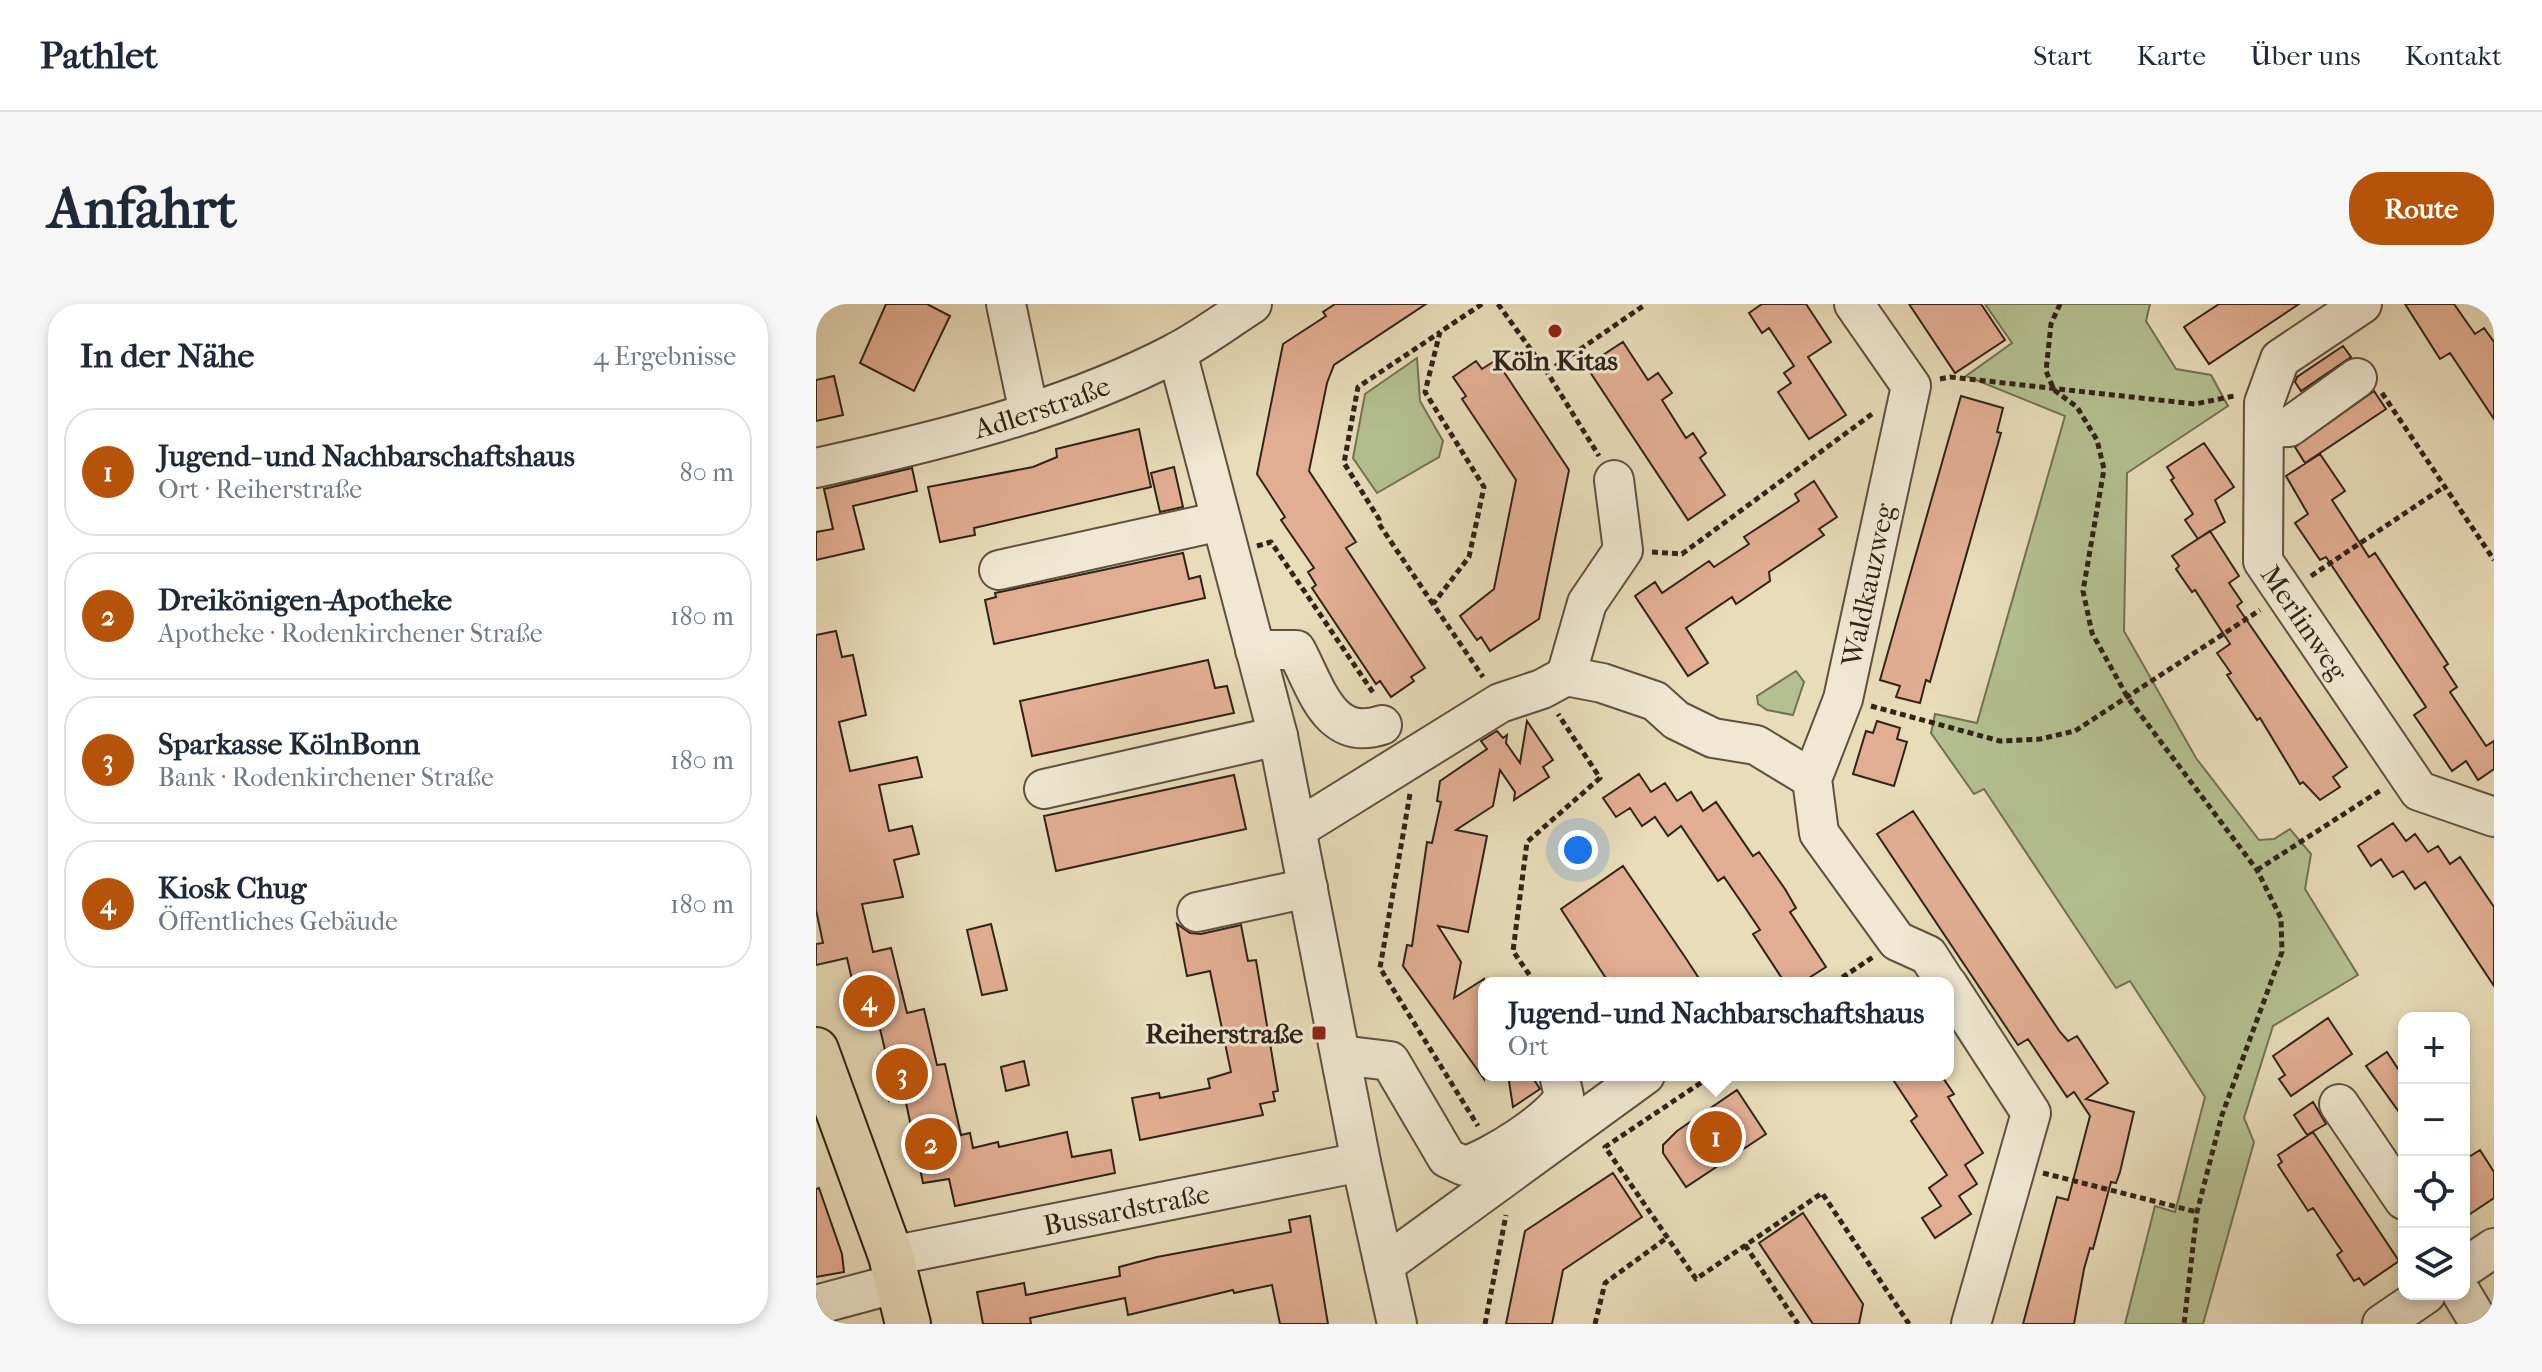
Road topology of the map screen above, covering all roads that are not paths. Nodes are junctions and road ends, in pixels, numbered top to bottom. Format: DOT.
graph roads {
  1 [pos="1006,304"];
  2 [pos="1252,304"];
  3 [pos="1854,304"];
  4 [pos="2362,304"];
  5 [pos="1177,352"];
  6 [pos="2366,382"];
  7 [pos="1029,413"];
  8 [pos="2264,416"];
  9 [pos="816,468"];
  10 [pos="1614,480"];
  11 [pos="1226,538"];
  12 [pos="999,570"];
  13 [pos="1255,650"];
  14 [pos="1554,682"];
  15 [pos="1382,715"];
  16 [pos="1278,736"];
  17 [pos="1812,779"];
  18 [pos="1044,789"];
  19 [pos="2494,817"];
  20 [pos="1297,829"];
  21 [pos="1308,888"];
  22 [pos="1197,912"];
  23 [pos="1942,977"];
  24 [pos="1954,995"];
  25 [pos="816,1050"];
  26 [pos="1341,1055"];
  27 [pos="1560,1081"];
  28 [pos="1635,1081"];
  29 [pos="2339,1104"];
  30 [pos="1361,1162"];
  31 [pos="1501,1163"];
  32 [pos="2398,1191"];
  33 [pos="2494,1248"];
  34 [pos="2470,1264"];
  35 [pos="1384,1265"];
  36 [pos="899,1288"];
  37 [pos="2417,1300"];
  38 [pos="2466,1300"];
  39 [pos="816,1305"];
  40 [pos="1397,1324"];
  41 [pos="1971,1324"];
  42 [pos="2382,1324"];
  43 [pos="2480,1324"];
  1 -- 7 [label="street"];
  2 -- 5 [label="street, Adlerstraße"];
  3 -- 17 [label="street, Waldkauzweg"];
  4 -- 8 [label="street, Merlinweg"];
  5 -- 7 [label="street, Adlerstraße"];
  5 -- 11 [label="street"];
  6 -- 8 [label="street"];
  7 -- 9 [label="street, Adlerstraße"];
  8 -- 19 [label="street, Merlinweg"];
  10 -- 14 [label="street"];
  11 -- 12 [label="street"];
  11 -- 13 [label="street"];
  13 -- 15 [label="street"];
  13 -- 16 [label="street"];
  14 -- 17 [label="street"];
  14 -- 20 [label="street"];
  16 -- 18 [label="street"];
  16 -- 20 [label="street"];
  17 -- 23 [label="street, Waldkauzweg"];
  20 -- 21 [label="street"];
  21 -- 22 [label="street"];
  21 -- 26 [label="street"];
  24 -- 41 [label="street, Waldkauzweg"];
  25 -- 36 [label="main road"];
  26 -- 30 [label="street"];
  26 -- 31 [label="street"];
  27 -- 31 [label="street"];
  28 -- 31 [label="street"];
  29 -- 32 [label="street"];
  30 -- 35 [label="street"];
  30 -- 36 [label="street, Bussardstraße"];
  31 -- 35 [label="street"];
  33 -- 34 [label="street"];
  35 -- 40 [label="street"];
  36 -- 39 [label="street, Bussardstraße"];
  37 -- 42 [label="street"];
  38 -- 43 [label="street"];
}
